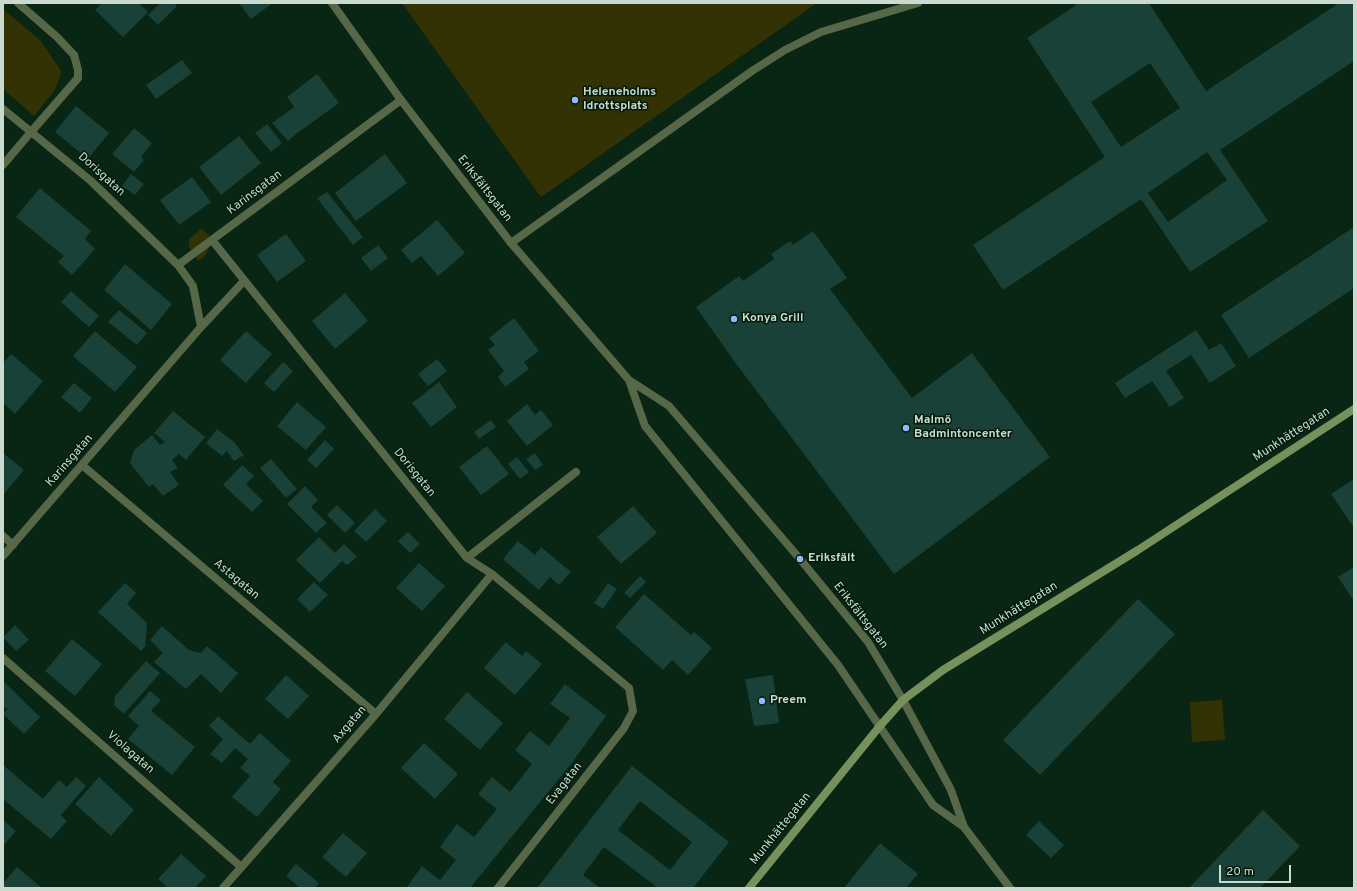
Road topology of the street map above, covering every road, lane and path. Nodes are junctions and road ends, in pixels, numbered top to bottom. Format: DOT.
graph roads {
  1 [pos="18,3"];
  2 [pos="332,3"];
  3 [pos="918,3"];
  4 [pos="401,100"];
  5 [pos="3,109"];
  6 [pos="31,132"];
  7 [pos="3,165"];
  8 [pos="212,240"];
  9 [pos="511,242"];
  10 [pos="178,265"];
  11 [pos="244,281"];
  12 [pos="201,327"];
  13 [pos="629,380"];
  14 [pos="1354,408"];
  15 [pos="82,465"];
  16 [pos="576,472"];
  17 [pos="3,536"];
  18 [pos="13,545"];
  19 [pos="3,556"];
  20 [pos="467,558"];
  21 [pos="492,574"];
  22 [pos="3,658"];
  23 [pos="629,688"];
  24 [pos="903,700"];
  25 [pos="376,714"];
  26 [pos="879,727"];
  27 [pos="964,827"];
  28 [pos="240,866"];
  29 [pos="223,888"];
  30 [pos="498,888"];
  31 [pos="749,888"];
  32 [pos="1010,888"];
  1 -- 6 [label="street"];
  2 -- 4 [label="street, Eriksfältsgatan"];
  3 -- 9 [label="street"];
  4 -- 8 [label="street, Karinsgatan"];
  4 -- 9 [label="street, Eriksfältsgatan"];
  5 -- 6 [label="street, Dorisgatan"];
  6 -- 7 [label="street"];
  6 -- 10 [label="street, Dorisgatan"];
  8 -- 10 [label="street, Karinsgatan"];
  8 -- 11 [label="street, Dorisgatan"];
  9 -- 13 [label="street, Eriksfältsgatan"];
  10 -- 12 [label="street"];
  11 -- 12 [label="street, Karinsgatan"];
  11 -- 20 [label="street, Dorisgatan"];
  12 -- 15 [label="street, Karinsgatan"];
  13 -- 24 [label="street, Eriksfältsgatan"];
  13 -- 26 [label="street, Eriksfältsgatan"];
  14 -- 24 [label="main road, Munkhättegatan"];
  15 -- 18 [label="street, Karinsgatan"];
  15 -- 25 [label="street, Astagatan"];
  16 -- 20 [label="street"];
  17 -- 18 [label="street"];
  18 -- 19 [label="street, Karinsgatan"];
  20 -- 21 [label="street, Dorisgatan"];
  21 -- 23 [label="street, Dorisgatan"];
  21 -- 25 [label="street, Axgatan"];
  22 -- 28 [label="street, Violagatan"];
  23 -- 30 [label="street, Evagatan"];
  24 -- 26 [label="main road, Munkhättegatan"];
  24 -- 27 [label="street, Eriksfältsgatan"];
  25 -- 28 [label="street, Axgatan"];
  26 -- 27 [label="street, Eriksfältsgatan"];
  26 -- 31 [label="main road, Munkhättegatan"];
  27 -- 32 [label="street, Eriksfältsgatan"];
  28 -- 29 [label="street, Axgatan"];
}
